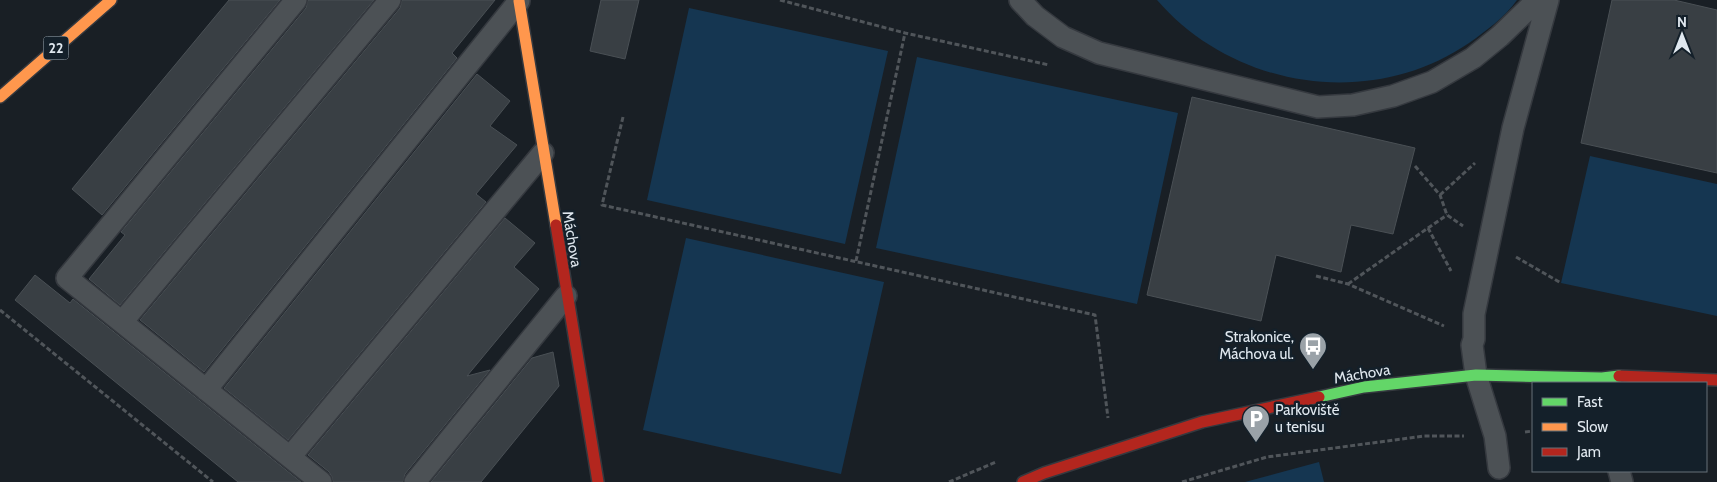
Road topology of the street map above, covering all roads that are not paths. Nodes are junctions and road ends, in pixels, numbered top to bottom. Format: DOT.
graph roads {
  1 [pos="111,0"];
  2 [pos="296,0"];
  3 [pos="390,0"];
  4 [pos="1020,0"];
  5 [pos="1534,0"];
  6 [pos="1548,0"];
  7 [pos="519,1"];
  8 [pos="0,97"];
  9 [pos="543,152"];
  10 [pos="566,296"];
  11 [pos="122,322"];
  12 [pos="1476,375"];
  13 [pos="1620,380"];
  14 [pos="1717,380"];
  15 [pos="206,390"];
  16 [pos="290,457"];
  17 [pos="1499,468"];
  18 [pos="321,482"];
  19 [pos="415,482"];
  20 [pos="598,482"];
  21 [pos="1023,482"];
  1 -- 8 [label="street, 22"];
  2 -- 11 [label="lane"];
  3 -- 11 [label="lane"];
  4 -- 5 [label="lane"];
  6 -- 12 [label="lane"];
  7 -- 9 [label="street, Máchova"];
  7 -- 15 [label="lane"];
  9 -- 10 [label="street, Máchova"];
  9 -- 16 [label="lane"];
  10 -- 19 [label="lane"];
  10 -- 20 [label="street, Máchova"];
  11 -- 15 [label="lane"];
  12 -- 13 [label="street, Máchova"];
  12 -- 17 [label="lane"];
  12 -- 21 [label="street, Máchova"];
  13 -- 14 [label="street, Máchova"];
  15 -- 16 [label="lane"];
  16 -- 18 [label="lane"];
}
